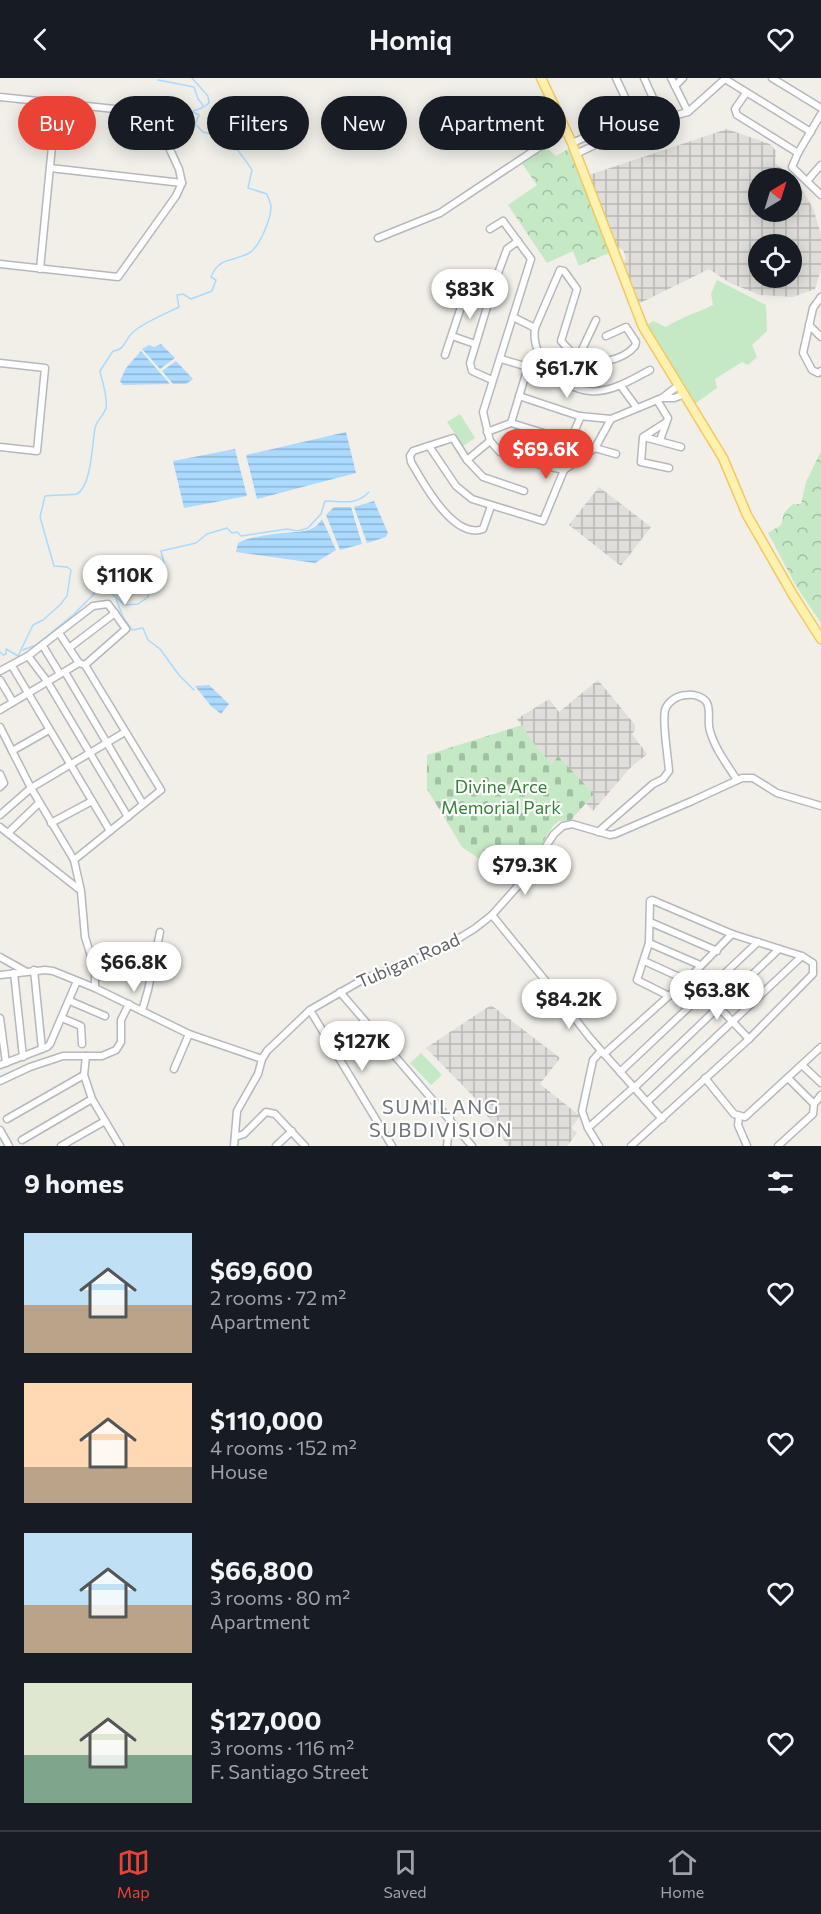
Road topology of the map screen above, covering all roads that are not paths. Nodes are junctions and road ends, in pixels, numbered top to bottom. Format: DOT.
graph roads {
  1 [pos="541,78"];
  2 [pos="616,78"];
  3 [pos="644,78"];
  4 [pos="671,78"];
  5 [pos="683,78"];
  6 [pos="725,78"];
  7 [pos="772,78"];
  8 [pos="675,86"];
  9 [pos="746,93"];
  10 [pos="549,96"];
  11 [pos="624,96"];
  12 [pos="652,96"];
  13 [pos="0,97"];
  14 [pos="821,108"];
  15 [pos="688,112"];
  16 [pos="821,114"];
  17 [pos="680,115"];
  18 [pos="566,131"];
  19 [pos="811,132"];
  20 [pos="578,140"];
  21 [pos="572,142"];
  22 [pos="52,150"];
  23 [pos="534,150"];
  24 [pos="584,150"];
  25 [pos="798,153"];
  26 [pos="576,154"];
  27 [pos="821,166"];
  28 [pos="50,168"];
  29 [pos="807,181"];
  30 [pos="182,183"];
  31 [pos="821,195"];
  32 [pos="490,229"];
  33 [pos="378,238"];
  34 [pos="518,241"];
  35 [pos="0,264"];
  36 [pos="40,269"];
  37 [pos="494,284"];
  38 [pos="821,297"];
  39 [pos="513,317"];
  40 [pos="596,320"];
  41 [pos="809,325"];
  42 [pos="535,328"];
  43 [pos="820,334"];
  44 [pos="452,336"];
  45 [pos="606,336"];
  46 [pos="475,344"];
  47 [pos="445,355"];
  48 [pos="578,358"];
  49 [pos="501,359"];
  50 [pos="542,361"];
  51 [pos="0,363"];
  52 [pos="528,367"];
  53 [pos="651,370"];
  54 [pos="821,371"];
  55 [pos="560,379"];
  56 [pos="492,380"];
  57 [pos="679,385"];
  58 [pos="621,386"];
  59 [pos="685,394"];
  60 [pos="519,396"];
  61 [pos="659,399"];
  62 [pos="637,408"];
  63 [pos="580,416"];
  64 [pos="611,419"];
  65 [pos="511,423"];
  66 [pos="665,423"];
  67 [pos="488,432"];
  68 [pos="643,437"];
  69 [pos="660,440"];
  70 [pos="490,441"];
  71 [pos="429,446"];
  72 [pos="0,447"];
  73 [pos="681,447"];
  74 [pos="595,448"];
  75 [pos="616,454"];
  76 [pos="467,460"];
  77 [pos="669,468"];
  78 [pos="564,470"];
  79 [pos="524,491"];
  80 [pos="491,506"];
  81 [pos="115,613"];
  82 [pos="59,633"];
  83 [pos="821,639"];
  84 [pos="43,645"];
  85 [pos="69,648"];
  86 [pos="28,656"];
  87 [pos="82,664"];
  88 [pos="12,666"];
  89 [pos="0,671"];
  90 [pos="63,673"];
  91 [pos="0,680"];
  92 [pos="47,681"];
  93 [pos="27,692"];
  94 [pos="13,702"];
  95 [pos="0,710"];
  96 [pos="0,727"];
  97 [pos="49,730"];
  98 [pos="125,732"];
  99 [pos="107,742"];
  100 [pos="12,752"];
  101 [pos="89,753"];
  102 [pos="70,765"];
  103 [pos="0,774"];
  104 [pos="737,780"];
  105 [pos="0,787"];
  106 [pos="31,788"];
  107 [pos="92,801"];
  108 [pos="39,803"];
  109 [pos="143,804"];
  110 [pos="821,806"];
  111 [pos="0,815"];
  112 [pos="128,817"];
  113 [pos="51,824"];
  114 [pos="0,827"];
  115 [pos="110,831"];
  116 [pos="598,832"];
  117 [pos="8,833"];
  118 [pos="74,860"];
  119 [pos="81,891"];
  120 [pos="492,915"];
  121 [pos="650,922"];
  122 [pos="160,932"];
  123 [pos="732,934"];
  124 [pos="758,942"];
  125 [pos="649,943"];
  126 [pos="779,949"];
  127 [pos="717,951"];
  128 [pos="0,957"];
  129 [pos="802,957"];
  130 [pos="644,961"];
  131 [pos="700,965"];
  132 [pos="34,970"];
  133 [pos="25,971"];
  134 [pos="14,973"];
  135 [pos="0,975"];
  136 [pos="688,979"];
  137 [pos="77,981"];
  138 [pos="95,987"];
  139 [pos="340,992"];
  140 [pos="704,993"];
  141 [pos="669,996"];
  142 [pos="70,1001"];
  143 [pos="129,1004"];
  144 [pos="718,1007"];
  145 [pos="310,1010"];
  146 [pos="142,1011"];
  147 [pos="105,1016"];
  148 [pos="0,1018"];
  149 [pos="62,1018"];
  150 [pos="733,1023"];
  151 [pos="189,1034"];
  152 [pos="748,1039"];
  153 [pos="82,1044"];
  154 [pos="42,1049"];
  155 [pos="820,1051"];
  156 [pos="602,1053"];
  157 [pos="86,1056"];
  158 [pos="23,1057"];
  159 [pos="262,1059"];
  160 [pos="3,1064"];
  161 [pos="802,1065"];
  162 [pos="174,1069"];
  163 [pos="620,1072"];
  164 [pos="84,1075"];
  165 [pos="705,1078"];
  166 [pos="788,1078"];
  167 [pos="0,1080"];
  168 [pos="821,1083"];
  169 [pos="634,1088"];
  170 [pos="821,1095"];
  171 [pos="92,1099"];
  172 [pos="647,1102"];
  173 [pos="814,1104"];
  174 [pos="739,1116"];
  175 [pos="450,1118"];
  176 [pos="7,1119"];
  177 [pos="662,1119"];
  178 [pos="105,1121"];
  179 [pos="588,1128"];
  180 [pos="0,1130"];
  181 [pos="292,1131"];
  182 [pos="235,1137"];
  183 [pos="22,1140"];
  184 [pos="9,1146"];
  185 [pos="61,1146"];
  186 [pos="120,1146"];
  187 [pos="234,1146"];
  188 [pos="276,1146"];
  189 [pos="305,1146"];
  190 [pos="392,1146"];
  191 [pos="447,1146"];
  192 [pos="472,1146"];
  193 [pos="600,1146"];
  194 [pos="631,1146"];
  195 [pos="747,1146"];
  196 [pos="778,1146"];
  1 -- 10 [label="main road"];
  2 -- 11 [label="street"];
  3 -- 12 [label="street"];
  4 -- 8 [label="street"];
  5 -- 8 [label="street"];
  6 -- 9 [label="street"];
  6 -- 15 [label="street"];
  7 -- 14 [label="street"];
  8 -- 15 [label="street"];
  9 -- 19 [label="street"];
  9 -- 25 [label="street"];
  13 -- 30 [label="street"];
  15 -- 17 [label="street"];
  16 -- 19 [label="street"];
  18 -- 21 [label="main road"];
  19 -- 25 [label="street"];
  20 -- 21 [label="street"];
  21 -- 26 [label="main road"];
  22 -- 28 [label="street"];
  23 -- 33 [label="street"];
  24 -- 26 [label="street"];
  25 -- 29 [label="street"];
  26 -- 57 [label="main road"];
  27 -- 29 [label="street"];
  28 -- 30 [label="street"];
  28 -- 36 [label="street"];
  29 -- 31 [label="street"];
  30 -- 36 [label="street"];
  32 -- 34 [label="street"];
  34 -- 37 [label="street"];
  34 -- 39 [label="street"];
  35 -- 36 [label="street"];
  37 -- 44 [label="street"];
  37 -- 46 [label="street"];
  38 -- 41 [label="street"];
  39 -- 42 [label="street"];
  39 -- 49 [label="street"];
  40 -- 48 [label="street"];
  41 -- 43 [label="street"];
  41 -- 54 [label="street"];
  42 -- 48 [label="street"];
  42 -- 50 [label="street"];
  44 -- 46 [label="street"];
  44 -- 47 [label="street"];
  45 -- 48 [label="street"];
  46 -- 56 [label="street"];
  48 -- 55 [label="street"];
  49 -- 52 [label="street"];
  49 -- 56 [label="street"];
  50 -- 52 [label="street"];
  50 -- 55 [label="street"];
  51 -- 72 [label="street"];
  52 -- 60 [label="street"];
  53 -- 58 [label="street"];
  55 -- 58 [label="street"];
  56 -- 67 [label="street"];
  57 -- 59 [label="main road"];
  57 -- 61 [label="street"];
  58 -- 62 [label="street"];
  59 -- 61 [label="street"];
  59 -- 83 [label="main road"];
  60 -- 63 [label="street"];
  60 -- 65 [label="street"];
  61 -- 62 [label="street"];
  61 -- 66 [label="street"];
  62 -- 64 [label="street"];
  63 -- 64 [label="street"];
  63 -- 65 [label="street"];
  64 -- 74 [label="street"];
  65 -- 67 [label="street"];
  66 -- 68 [label="street"];
  66 -- 69 [label="street"];
  67 -- 70 [label="street"];
  68 -- 69 [label="street"];
  68 -- 77 [label="street"];
  69 -- 73 [label="street"];
  70 -- 76 [label="street"];
  70 -- 78 [label="street"];
  71 -- 76 [label="street"];
  71 -- 80 [label="street"];
  71 -- 80 [label="street"];
  74 -- 75 [label="street"];
  74 -- 78 [label="street"];
  76 -- 79 [label="street"];
  78 -- 80 [label="street"];
  81 -- 82 [label="street"];
  81 -- 85 [label="street"];
  81 -- 87 [label="street"];
  82 -- 84 [label="street"];
  82 -- 85 [label="street"];
  84 -- 86 [label="street"];
  84 -- 90 [label="street"];
  85 -- 87 [label="street"];
  86 -- 88 [label="street"];
  86 -- 92 [label="street"];
  87 -- 90 [label="street"];
  87 -- 98 [label="street"];
  88 -- 89 [label="street"];
  88 -- 93 [label="street"];
  90 -- 92 [label="street"];
  90 -- 99 [label="street"];
  91 -- 94 [label="street"];
  92 -- 93 [label="street"];
  92 -- 101 [label="street"];
  93 -- 94 [label="street"];
  93 -- 97 [label="street"];
  94 -- 95 [label="street"];
  96 -- 100 [label="street"];
  97 -- 100 [label="street"];
  97 -- 102 [label="street"];
  98 -- 99 [label="street"];
  98 -- 109 [label="street"];
  99 -- 101 [label="street"];
  99 -- 109 [label="street"];
  100 -- 106 [label="street"];
  101 -- 102 [label="street"];
  101 -- 112 [label="street"];
  102 -- 106 [label="street"];
  102 -- 107 [label="street"];
  103 -- 105 [label="street"];
  104 -- 110 [label="street"];
  104 -- 116 [label="street, Tubigan Road"];
  104 -- 116 [label="street"];
  106 -- 108 [label="street"];
  106 -- 111 [label="street"];
  107 -- 113 [label="street"];
  107 -- 115 [label="street"];
  108 -- 113 [label="street"];
  108 -- 117 [label="street"];
  109 -- 112 [label="street"];
  112 -- 115 [label="street"];
  113 -- 118 [label="street"];
  114 -- 117 [label="street"];
  115 -- 118 [label="street"];
  116 -- 120 [label="street, Tubigan Road"];
  117 -- 119 [label="street"];
  118 -- 119 [label="street"];
  119 -- 138 [label="street"];
  120 -- 139 [label="street, Tubigan Road"];
  120 -- 156 [label="street"];
  121 -- 123 [label="street"];
  121 -- 125 [label="street"];
  121 -- 127 [label="street"];
  122 -- 146 [label="street"];
  123 -- 124 [label="street"];
  123 -- 127 [label="street"];
  124 -- 126 [label="street"];
  124 -- 140 [label="street"];
  125 -- 130 [label="street"];
  125 -- 131 [label="street"];
  126 -- 129 [label="street"];
  126 -- 144 [label="street"];
  127 -- 131 [label="street"];
  128 -- 133 [label="street"];
  129 -- 150 [label="street"];
  129 -- 152 [label="street"];
  130 -- 136 [label="street"];
  130 -- 141 [label="street"];
  131 -- 136 [label="street"];
  132 -- 133 [label="street"];
  132 -- 137 [label="street"];
  132 -- 154 [label="street"];
  133 -- 134 [label="street"];
  134 -- 135 [label="street"];
  134 -- 158 [label="street"];
  136 -- 140 [label="street"];
  136 -- 141 [label="street"];
  137 -- 138 [label="street"];
  137 -- 142 [label="street"];
  138 -- 143 [label="street"];
  139 -- 145 [label="street, Tubigan Road"];
  139 -- 175 [label="street"];
  140 -- 144 [label="street"];
  140 -- 163 [label="street"];
  141 -- 156 [label="street"];
  142 -- 147 [label="street"];
  142 -- 149 [label="street"];
  143 -- 146 [label="street"];
  143 -- 157 [label="street"];
  144 -- 150 [label="street"];
  144 -- 169 [label="street"];
  145 -- 159 [label="street, Tubigan Road"];
  145 -- 190 [label="street"];
  146 -- 151 [label="street"];
  148 -- 160 [label="street"];
  149 -- 153 [label="street"];
  149 -- 154 [label="street"];
  150 -- 152 [label="street"];
  150 -- 172 [label="street"];
  151 -- 159 [label="street"];
  151 -- 162 [label="street"];
  152 -- 165 [label="street"];
  154 -- 158 [label="street"];
  155 -- 161 [label="street"];
  156 -- 163 [label="street"];
  156 -- 179 [label="street"];
  157 -- 164 [label="street"];
  157 -- 167 [label="street"];
  158 -- 160 [label="street"];
  159 -- 182 [label="street, Tubigan Road"];
  161 -- 166 [label="street"];
  161 -- 168 [label="street"];
  163 -- 169 [label="street"];
  164 -- 171 [label="street"];
  164 -- 176 [label="street"];
  165 -- 174 [label="street"];
  165 -- 177 [label="street"];
  166 -- 173 [label="street"];
  166 -- 174 [label="street"];
  169 -- 172 [label="street"];
  169 -- 179 [label="street"];
  170 -- 173 [label="street"];
  171 -- 178 [label="street"];
  171 -- 183 [label="street"];
  172 -- 177 [label="street"];
  173 -- 196 [label="street"];
  174 -- 195 [label="street"];
  175 -- 191 [label="street"];
  175 -- 192 [label="street"];
  177 -- 194 [label="street"];
  178 -- 185 [label="street"];
  178 -- 186 [label="street"];
  179 -- 193 [label="street"];
  180 -- 184 [label="street"];
  181 -- 182 [label="street"];
  181 -- 188 [label="street"];
  181 -- 189 [label="street"];
  182 -- 187 [label="street, Tubigan Road"];
}
